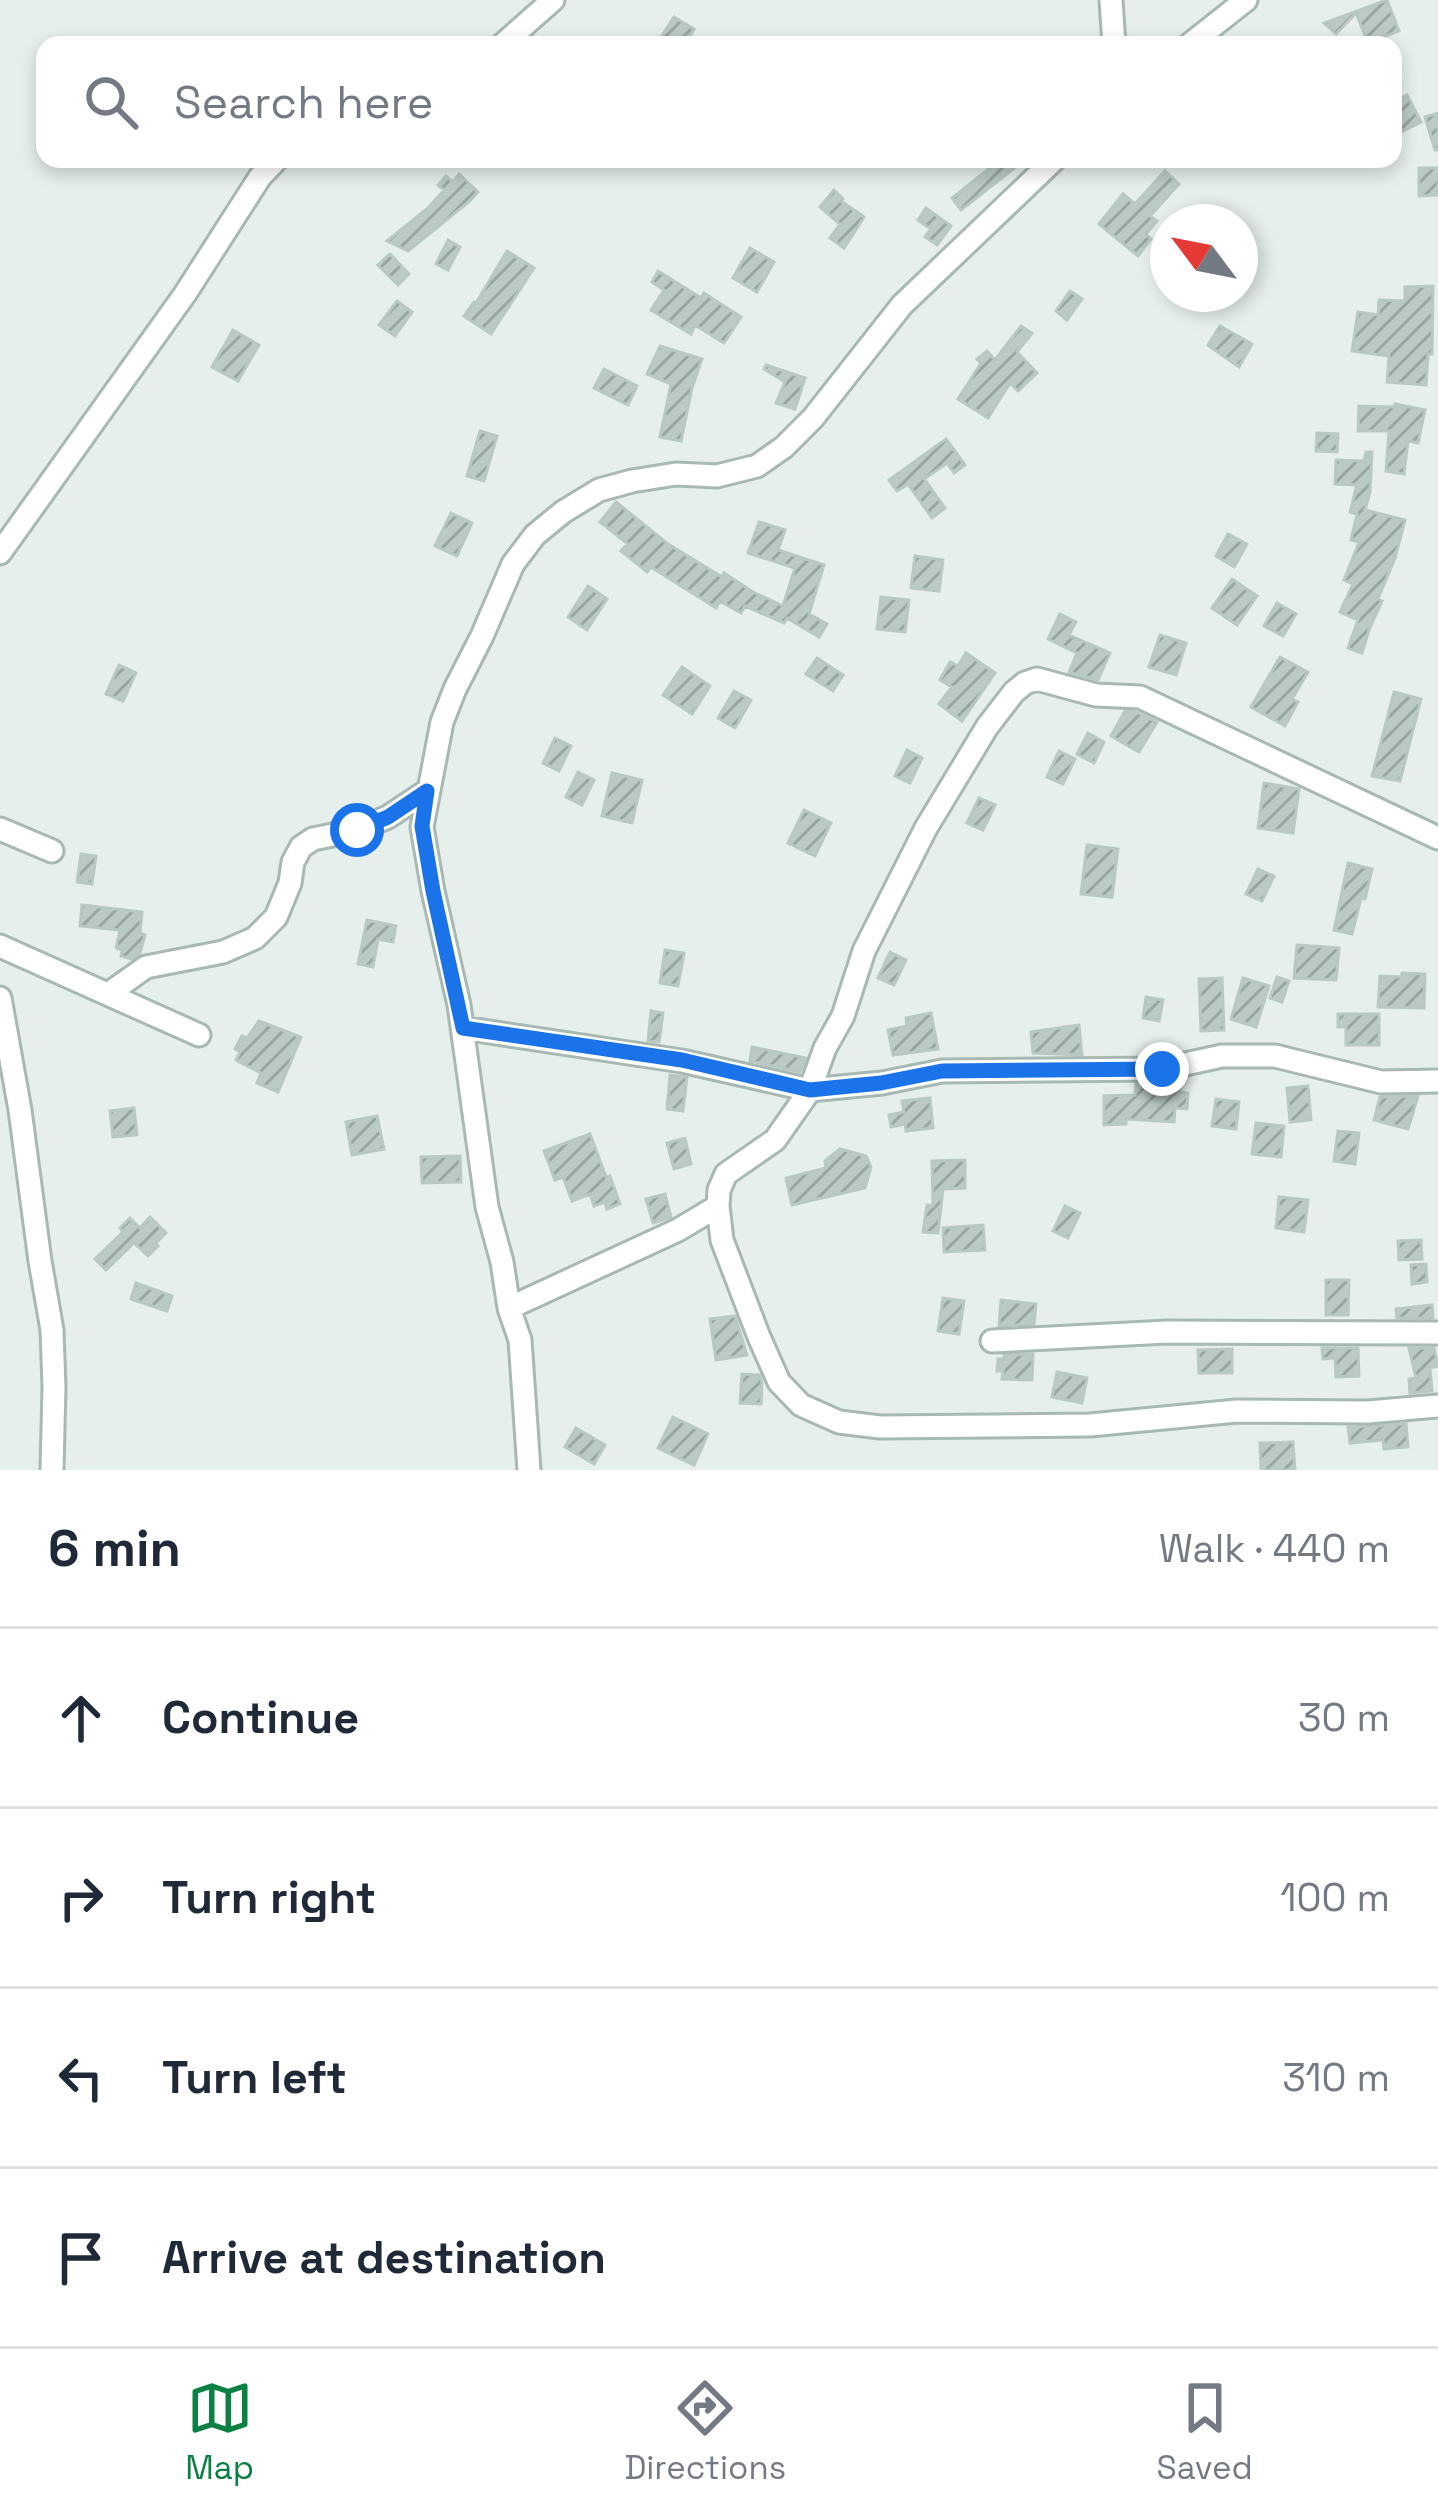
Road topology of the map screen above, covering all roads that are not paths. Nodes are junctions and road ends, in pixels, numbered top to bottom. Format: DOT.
graph roads {
  1 [pos="553,0"];
  2 [pos="1112,0"];
  3 [pos="1246,0"];
  4 [pos="512,36"];
  5 [pos="1114,36"];
  6 [pos="1200,36"];
  7 [pos="268,168"];
  8 [pos="1046,168"];
  9 [pos="0,553"];
  10 [pos="427,791"];
  11 [pos="0,829"];
  12 [pos="1438,838"];
  13 [pos="52,851"];
  14 [pos="0,946"];
  15 [pos="108,994"];
  16 [pos="0,998"];
  17 [pos="463,1028"];
  18 [pos="200,1035"];
  19 [pos="1438,1082"];
  20 [pos="810,1090"];
  21 [pos="718,1206"];
  22 [pos="509,1308"];
  23 [pos="1438,1333"];
  24 [pos="992,1341"];
  25 [pos="1438,1406"];
  26 [pos="52,1470"];
  27 [pos="529,1470"];
  1 -- 4 [label="street"];
  2 -- 5 [label="street"];
  3 -- 6 [label="street"];
  7 -- 9 [label="street"];
  8 -- 10 [label="street"];
  10 -- 15 [label="street"];
  10 -- 17 [label="street"];
  11 -- 13 [label="street"];
  12 -- 20 [label="street"];
  14 -- 15 [label="street"];
  15 -- 18 [label="street"];
  16 -- 26 [label="street"];
  17 -- 20 [label="street"];
  17 -- 22 [label="street"];
  19 -- 20 [label="street"];
  20 -- 21 [label="street"];
  21 -- 22 [label="street"];
  21 -- 25 [label="street"];
  22 -- 27 [label="street"];
  23 -- 24 [label="street"];
}
